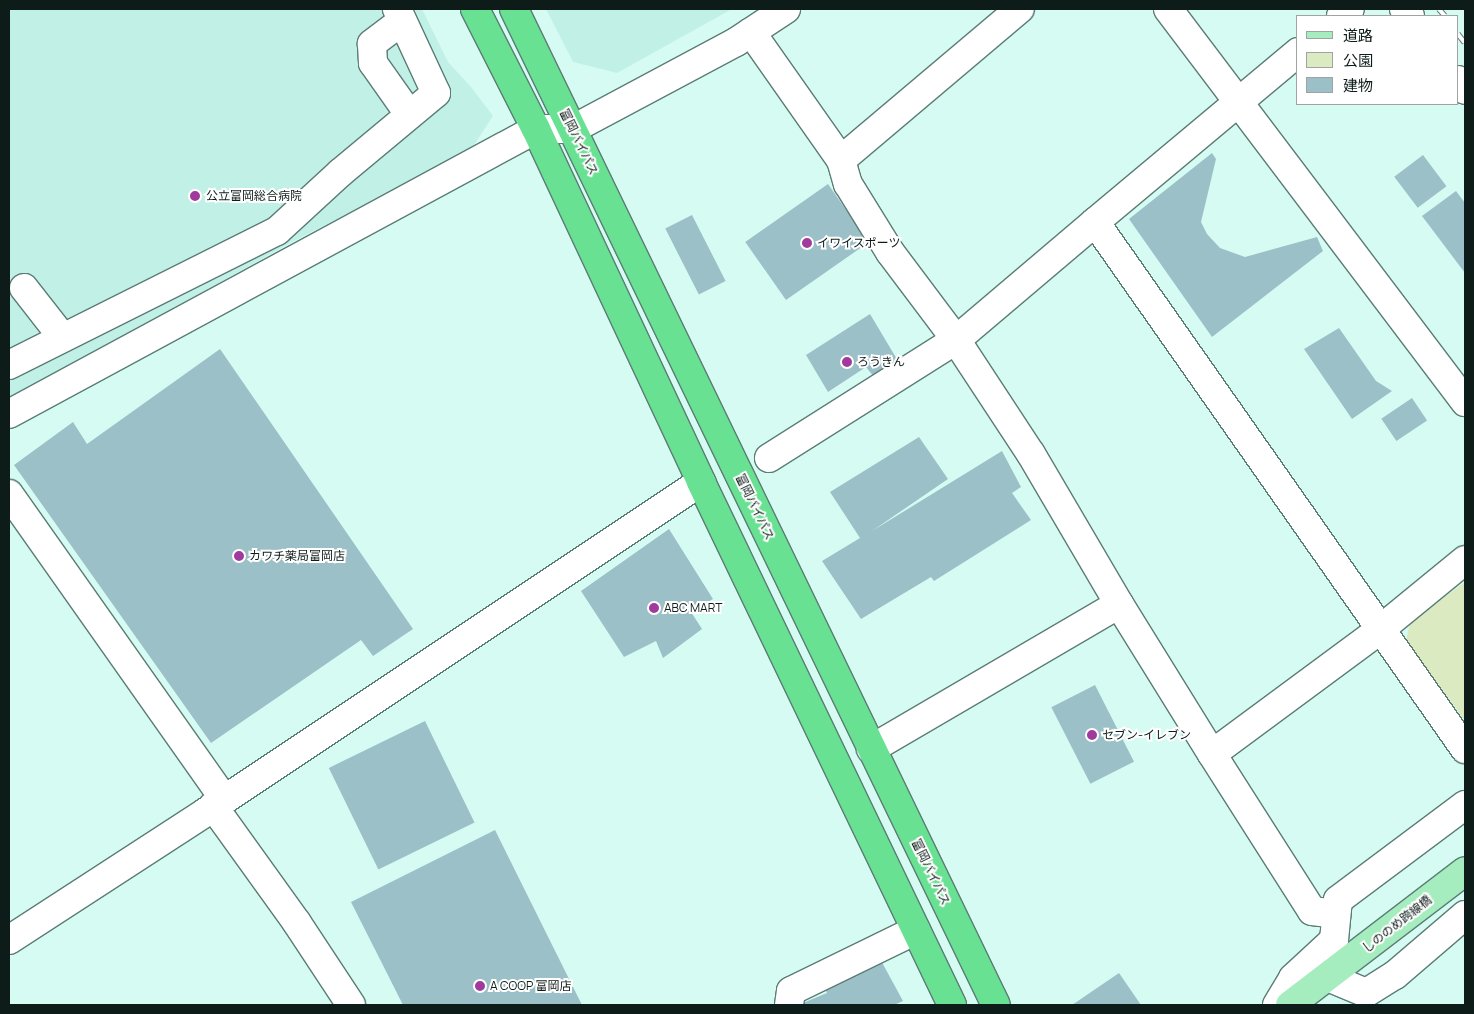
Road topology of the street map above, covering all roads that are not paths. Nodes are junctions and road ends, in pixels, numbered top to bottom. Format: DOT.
graph roads {
  1 [pos="476,9"];
  2 [pos="514,9"];
  3 [pos="786,9"];
  4 [pos="1020,9"];
  5 [pos="1168,9"];
  6 [pos="399,15"];
  7 [pos="744,37"];
  8 [pos="1296,54"];
  9 [pos="1239,101"];
  10 [pos="409,114"];
  11 [pos="536,130"];
  12 [pos="573,130"];
  13 [pos="841,160"];
  14 [pos="1095,222"];
  15 [pos="24,288"];
  16 [pos="63,338"];
  17 [pos="956,340"];
  18 [pos="9,365"];
  19 [pos="1465,402"];
  20 [pos="9,414"];
  21 [pos="768,458"];
  22 [pos="701,482"];
  23 [pos="9,494"];
  24 [pos="1465,560"];
  25 [pos="1119,604"];
  26 [pos="1382,628"];
  27 [pos="1465,748"];
  28 [pos="871,749"];
  29 [pos="1212,754"];
  30 [pos="219,803"];
  31 [pos="1465,805"];
  32 [pos="1465,871"];
  33 [pos="1336,914"];
  34 [pos="1465,915"];
  35 [pos="916,930"];
  36 [pos="9,940"];
  37 [pos="1328,977"];
  38 [pos="1366,999"];
  39 [pos="351,1005"];
  40 [pos="789,1005"];
  41 [pos="952,1005"];
  42 [pos="996,1005"];
  43 [pos="1277,1005"];
  44 [pos="1290,1005"];
  1 -- 11 [label="highway"];
  2 -- 12 [label="highway, 富岡バイパス"];
  3 -- 7 [label="street"];
  4 -- 13 [label="street"];
  5 -- 9 [label="street"];
  6 -- 10 [label="street"];
  6 -- 10 [label="street"];
  7 -- 12 [label="street"];
  7 -- 13 [label="street"];
  8 -- 9 [label="street"];
  9 -- 14 [label="street"];
  9 -- 19 [label="street"];
  10 -- 16 [label="street"];
  11 -- 12 [label="street"];
  11 -- 20 [label="street"];
  11 -- 22 [label="highway"];
  12 -- 28 [label="highway, 富岡バイパス"];
  13 -- 17 [label="street"];
  14 -- 17 [label="street"];
  14 -- 26 [label="street"];
  15 -- 16 [label="street"];
  16 -- 18 [label="street"];
  17 -- 21 [label="street"];
  17 -- 25 [label="street"];
  22 -- 30 [label="street"];
  22 -- 35 [label="highway"];
  23 -- 30 [label="street"];
  24 -- 26 [label="street"];
  25 -- 28 [label="street"];
  25 -- 29 [label="street"];
  26 -- 27 [label="street"];
  26 -- 29 [label="street"];
  28 -- 42 [label="highway, 富岡バイパス"];
  29 -- 33 [label="street"];
  30 -- 36 [label="street"];
  30 -- 39 [label="street"];
  31 -- 33 [label="street"];
  32 -- 37 [label="main road, しののめ跨線橋"];
  33 -- 43 [label="street"];
  34 -- 38 [label="street"];
  35 -- 40 [label="street"];
  35 -- 41 [label="highway"];
  37 -- 38 [label="street"];
  37 -- 44 [label="main road, しののめ跨線橋"];
}
